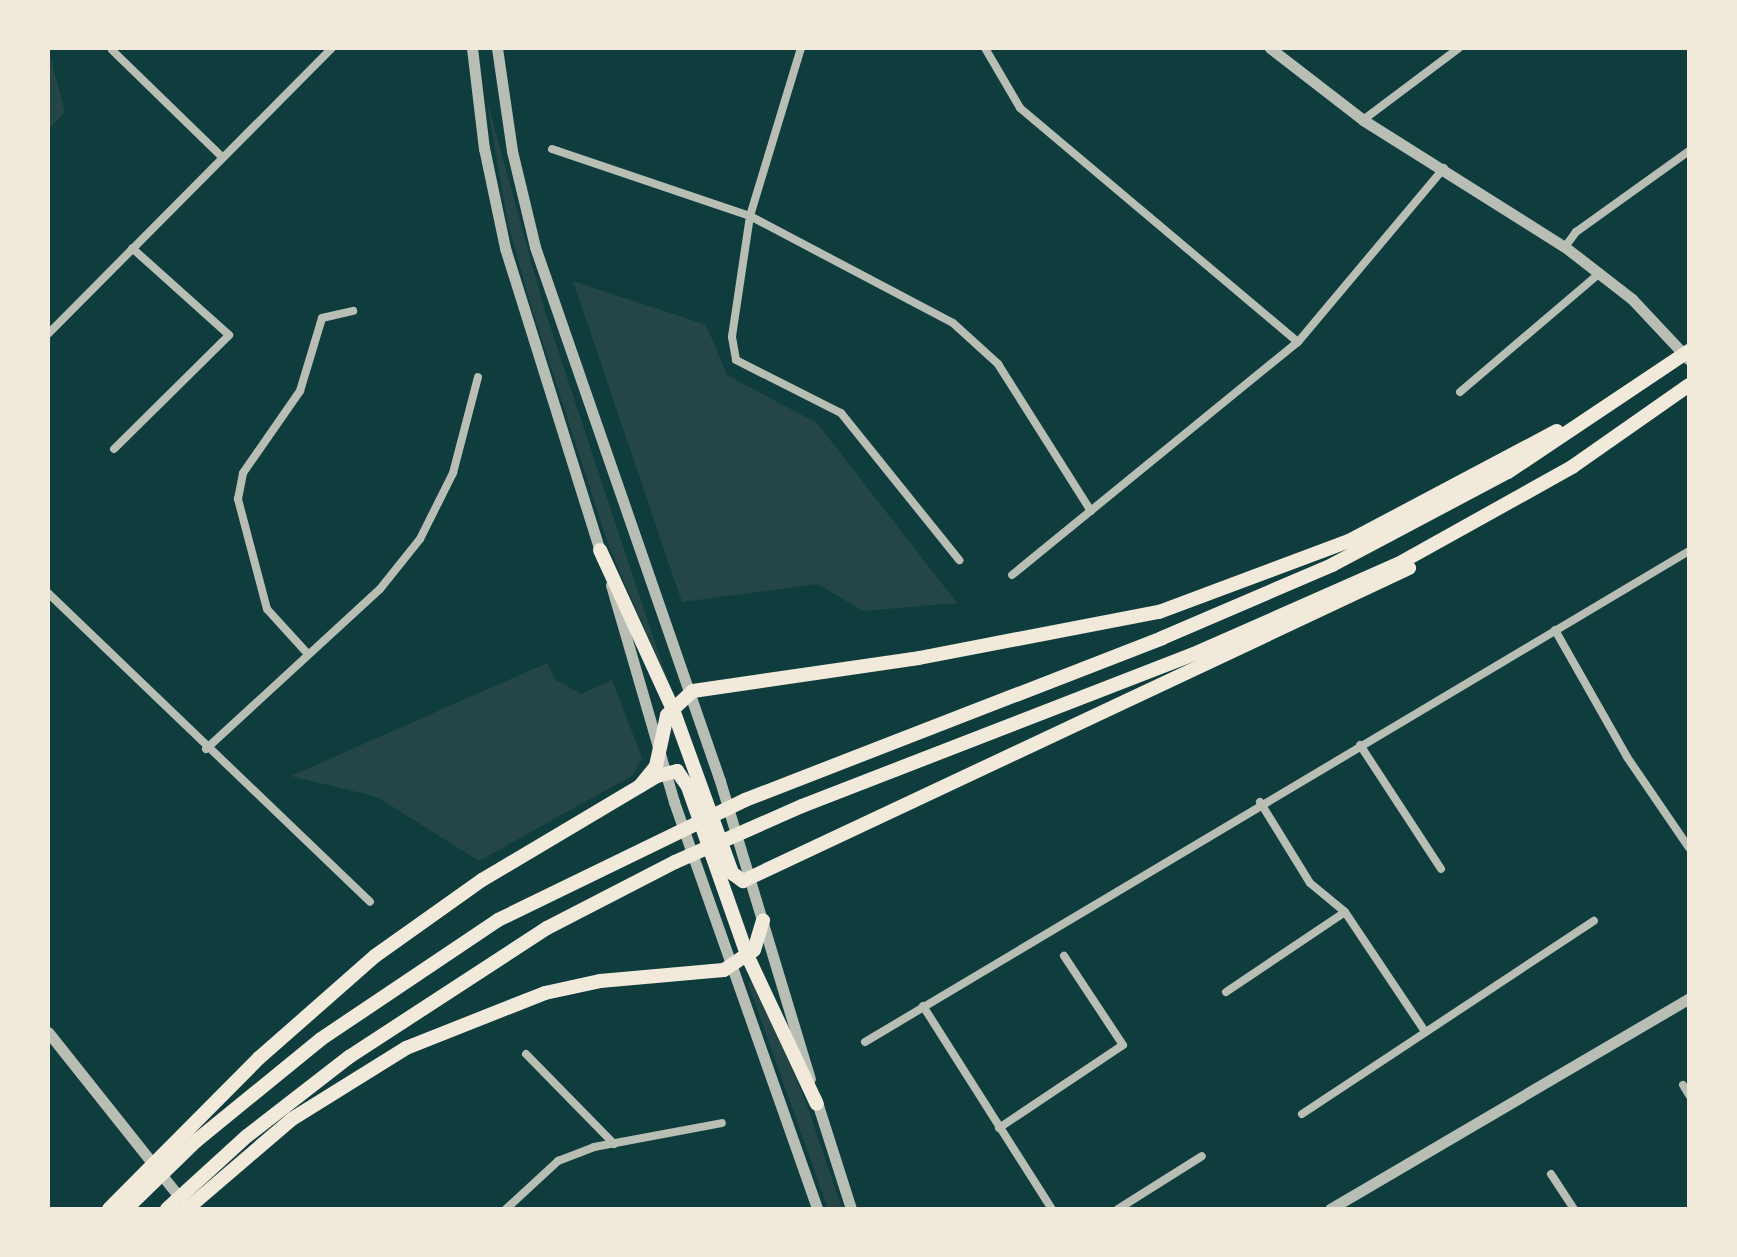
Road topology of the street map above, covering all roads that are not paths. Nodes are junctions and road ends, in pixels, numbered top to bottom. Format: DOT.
graph roads {
  1 [pos="332,48"];
  2 [pos="472,48"];
  3 [pos="497,48"];
  4 [pos="801,48"];
  5 [pos="985,48"];
  6 [pos="1270,48"];
  7 [pos="1459,48"];
  8 [pos="112,50"];
  9 [pos="1363,120"];
  10 [pos="552,149"];
  11 [pos="1689,151"];
  12 [pos="222,157"];
  13 [pos="1444,168"];
  14 [pos="750,216"];
  15 [pos="1565,247"];
  16 [pos="132,248"];
  17 [pos="1600,273"];
  18 [pos="353,311"];
  19 [pos="48,334"];
  20 [pos="1298,342"];
  21 [pos="1689,351"];
  22 [pos="1689,360"];
  23 [pos="1655,376"];
  24 [pos="478,377"];
  25 [pos="1689,385"];
  26 [pos="1460,392"];
  27 [pos="114,449"];
  28 [pos="1091,511"];
  29 [pos="1487,518"];
  30 [pos="600,550"];
  31 [pos="1689,551"];
  32 [pos="959,560"];
  33 [pos="1012,575"];
  34 [pos="48,593"];
  35 [pos="1555,630"];
  36 [pos="307,653"];
  37 [pos="687,694"];
  38 [pos="672,707"];
  39 [pos="1360,745"];
  40 [pos="659,747"];
  41 [pos="206,749"];
  42 [pos="665,773"];
  43 [pos="640,786"];
  44 [pos="1260,802"];
  45 [pos="1689,848"];
  46 [pos="1441,869"];
  47 [pos="751,878"];
  48 [pos="370,902"];
  49 [pos="1345,912"];
  50 [pos="763,920"];
  51 [pos="1594,921"];
  52 [pos="1064,956"];
  53 [pos="748,957"];
  54 [pos="732,966"];
  55 [pos="1226,992"];
  56 [pos="1689,998"];
  57 [pos="923,1006"];
  58 [pos="1424,1030"];
  59 [pos="48,1032"];
  60 [pos="865,1042"];
  61 [pos="526,1054"];
  62 [pos="1683,1085"];
  63 [pos="1689,1095"];
  64 [pos="817,1104"];
  65 [pos="1302,1114"];
  66 [pos="722,1123"];
  67 [pos="999,1128"];
  68 [pos="614,1144"];
  69 [pos="1202,1156"];
  70 [pos="1551,1174"];
  71 [pos="109,1209"];
  72 [pos="126,1209"];
  73 [pos="167,1209"];
  74 [pos="188,1209"];
  75 [pos="506,1209"];
  76 [pos="817,1209"];
  77 [pos="851,1209"];
  78 [pos="1052,1209"];
  79 [pos="1118,1209"];
  80 [pos="1330,1209"];
  81 [pos="1574,1209"];
  1 -- 12 [label="street"];
  2 -- 30 [label="street"];
  3 -- 37 [label="street"];
  4 -- 14 [label="street"];
  5 -- 20 [label="street"];
  6 -- 9 [label="street"];
  7 -- 9 [label="street"];
  8 -- 12 [label="street"];
  9 -- 13 [label="street"];
  10 -- 14 [label="street"];
  11 -- 15 [label="street"];
  12 -- 16 [label="street"];
  13 -- 15 [label="street"];
  13 -- 20 [label="street"];
  14 -- 28 [label="street"];
  14 -- 32 [label="street"];
  15 -- 17 [label="street"];
  16 -- 19 [label="street"];
  16 -- 27 [label="street"];
  17 -- 22 [label="street"];
  17 -- 26 [label="street"];
  18 -- 36 [label="street"];
  20 -- 28 [label="street"];
  21 -- 23 [label="main road"];
  23 -- 37 [label="main road"];
  23 -- 72 [label="main road"];
  24 -- 36 [label="street"];
  25 -- 29 [label="main road"];
  28 -- 33 [label="street"];
  29 -- 47 [label="main road"];
  29 -- 73 [label="main road"];
  30 -- 38 [label="main road"];
  30 -- 40 [label="street"];
  31 -- 35 [label="street"];
  34 -- 41 [label="street"];
  35 -- 39 [label="street"];
  35 -- 45 [label="street"];
  36 -- 41 [label="street"];
  37 -- 38 [label="main road"];
  37 -- 47 [label="street"];
  38 -- 40 [label="main road"];
  38 -- 47 [label="main road"];
  39 -- 44 [label="street"];
  39 -- 46 [label="street"];
  40 -- 42 [label="street"];
  40 -- 43 [label="main road"];
  41 -- 48 [label="street"];
  42 -- 43 [label="main road"];
  42 -- 53 [label="main road"];
  42 -- 54 [label="street"];
  43 -- 71 [label="main road"];
  44 -- 49 [label="street"];
  44 -- 57 [label="street"];
  47 -- 50 [label="street"];
  49 -- 55 [label="street"];
  49 -- 58 [label="street"];
  50 -- 53 [label="main road"];
  50 -- 64 [label="street"];
  51 -- 58 [label="street"];
  52 -- 67 [label="street"];
  53 -- 54 [label="main road"];
  53 -- 64 [label="main road"];
  54 -- 74 [label="main road"];
  54 -- 76 [label="street"];
  56 -- 80 [label="street"];
  57 -- 60 [label="street"];
  57 -- 67 [label="street"];
  58 -- 65 [label="street"];
  59 -- 74 [label="street"];
  61 -- 68 [label="street"];
  62 -- 63 [label="street"];
  64 -- 77 [label="street"];
  66 -- 68 [label="street"];
  67 -- 78 [label="street"];
  68 -- 75 [label="street"];
  69 -- 79 [label="street"];
  70 -- 81 [label="street"];
}
